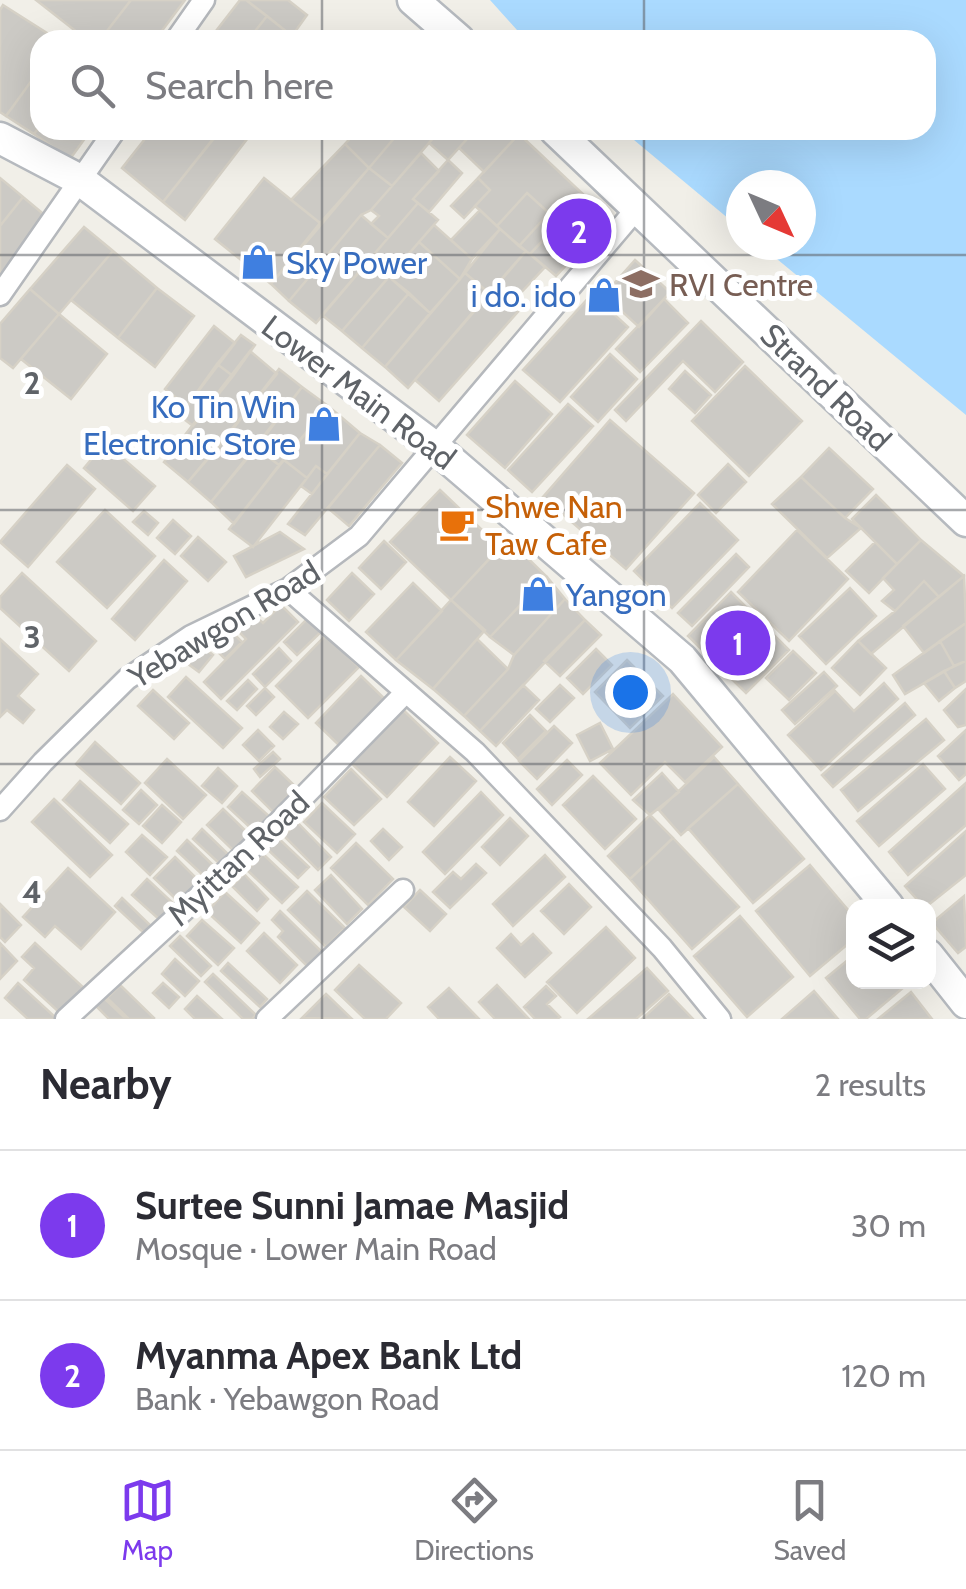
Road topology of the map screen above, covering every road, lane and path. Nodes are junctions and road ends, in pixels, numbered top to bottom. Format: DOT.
graph roads {
  1 [pos="204,0"];
  2 [pos="413,0"];
  3 [pos="183,30"];
  4 [pos="448,30"];
  5 [pos="0,138"];
  6 [pos="108,140"];
  7 [pos="567,140"];
  8 [pos="80,180"];
  9 [pos="638,207"];
  10 [pos="0,295"];
  11 [pos="436,448"];
  12 [pos="966,521"];
  13 [pos="288,588"];
  14 [pos="406,692"];
  15 [pos="0,810"];
  16 [pos="403,890"];
  17 [pos="882,899"];
  18 [pos="936,963"];
  19 [pos="962,988"];
  20 [pos="66,1019"];
  21 [pos="266,1019"];
  22 [pos="720,1019"];
  1 -- 3 [label="street"];
  2 -- 4 [label="main road"];
  5 -- 8 [label="main road, Lower Main Road"];
  6 -- 8 [label="street"];
  7 -- 9 [label="main road, Strand Road"];
  8 -- 10 [label="street"];
  8 -- 11 [label="main road, Lower Main Road"];
  9 -- 11 [label="street, Yebawgon Road"];
  9 -- 12 [label="main road, Strand Road"];
  11 -- 13 [label="street, Yebawgon Road"];
  11 -- 17 [label="main road, Lower Main Road"];
  13 -- 14 [label="street"];
  13 -- 15 [label="street, Yebawgon Road"];
  14 -- 20 [label="street, Myittan Road"];
  14 -- 22 [label="street"];
  16 -- 21 [label="street"];
  18 -- 19 [label="main road"];
}
